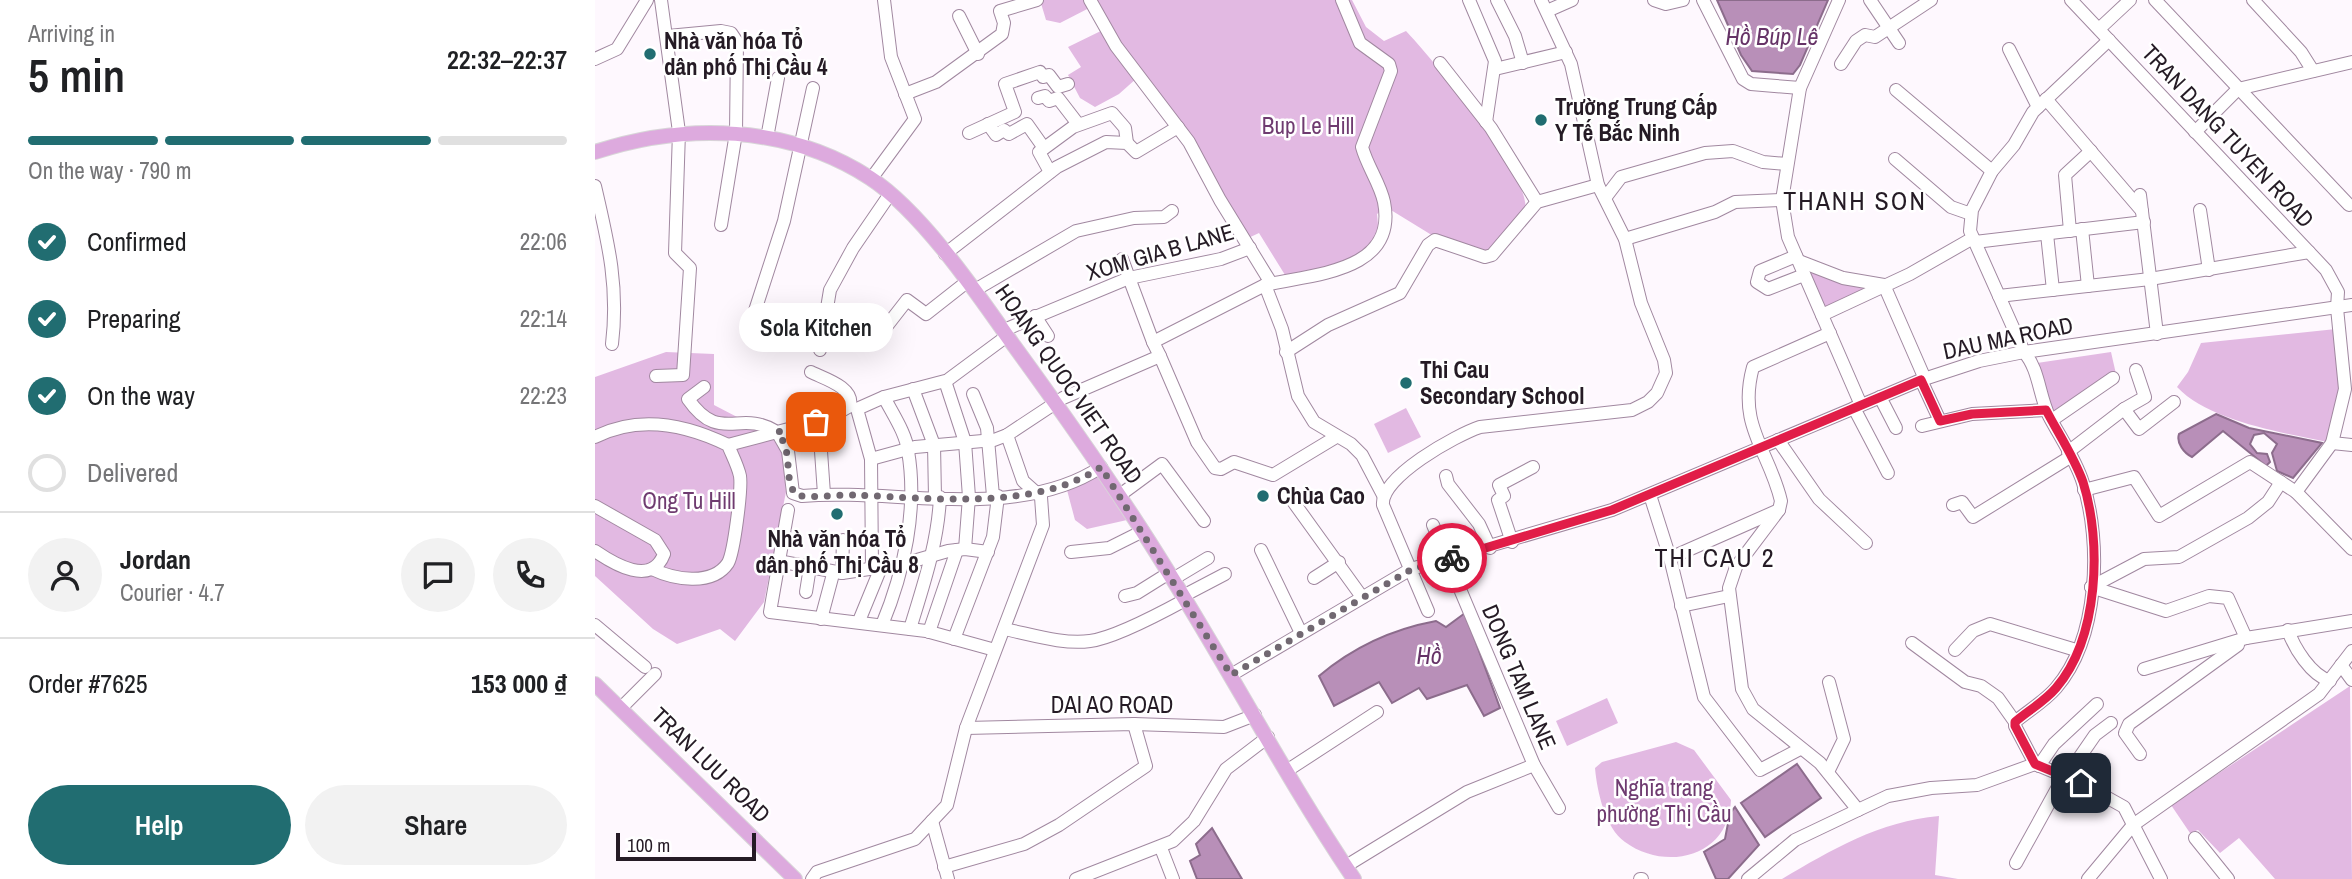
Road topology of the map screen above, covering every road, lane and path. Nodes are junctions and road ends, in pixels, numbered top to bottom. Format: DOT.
graph roads {
  1 [pos="647,0"];
  2 [pos="661,0"];
  3 [pos="884,0"];
  4 [pos="1037,0"];
  5 [pos="1090,0"];
  6 [pos="1342,0"];
  7 [pos="1469,0"];
  8 [pos="1497,0"];
  9 [pos="1572,0"];
  10 [pos="1654,0"];
  11 [pos="1683,0"];
  12 [pos="1703,0"];
  13 [pos="1839,0"];
  14 [pos="1870,0"];
  15 [pos="1931,0"];
  16 [pos="2071,0"];
  17 [pos="2130,0"];
  18 [pos="2155,0"];
  19 [pos="2253,0"];
  20 [pos="1544,6"];
  21 [pos="959,16"];
  22 [pos="1887,27"];
  23 [pos="2099,29"];
  24 [pos="668,36"];
  25 [pos="2109,40"];
  26 [pos="1899,43"];
  27 [pos="2009,49"];
  28 [pos="1566,52"];
  29 [pos="978,54"];
  30 [pos="595,59"];
  31 [pos="1440,62"];
  32 [pos="2352,62"];
  33 [pos="1523,63"];
  34 [pos="1841,64"];
  35 [pos="1495,69"];
  36 [pos="2313,71"];
  37 [pos="778,78"];
  38 [pos="1068,84"];
  39 [pos="813,88"];
  40 [pos="1800,88"];
  41 [pos="2238,89"];
  42 [pos="1896,90"];
  43 [pos="905,94"];
  44 [pos="1038,98"];
  45 [pos="2042,103"];
  46 [pos="1486,122"];
  47 [pos="988,124"];
  48 [pos="1078,124"];
  49 [pos="1178,127"];
  50 [pos="679,132"];
  51 [pos="2195,132"];
  52 [pos="736,133"];
  53 [pos="969,133"];
  54 [pos="767,138"];
  55 [pos="1127,143"];
  56 [pos="801,146"];
  57 [pos="1044,148"];
  58 [pos="2091,151"];
  59 [pos="595,152"];
  60 [pos="1895,159"];
  61 [pos="1787,164"];
  62 [pos="1992,171"];
  63 [pos="1050,172"];
  64 [pos="871,179"];
  65 [pos="1598,185"];
  66 [pos="595,186"];
  67 [pos="890,194"];
  68 [pos="2140,195"];
  69 [pos="1605,198"];
  70 [pos="1782,200"];
  71 [pos="1537,202"];
  72 [pos="2349,205"];
  73 [pos="2200,209"];
  74 [pos="1172,211"];
  75 [pos="1971,214"];
  76 [pos="2143,216"];
  77 [pos="721,225"];
  78 [pos="2076,230"];
  79 [pos="2047,234"];
  80 [pos="1625,239"];
  81 [pos="1974,240"];
  82 [pos="1250,248"];
  83 [pos="2309,253"];
  84 [pos="945,254"];
  85 [pos="1122,259"];
  86 [pos="1798,259"];
  87 [pos="2209,270"];
  88 [pos="1804,275"];
  89 [pos="1129,278"];
  90 [pos="2150,279"];
  91 [pos="1268,284"];
  92 [pos="1884,285"];
  93 [pos="971,286"];
  94 [pos="2088,286"];
  95 [pos="2053,290"];
  96 [pos="1999,296"];
  97 [pos="2352,305"];
  98 [pos="2337,308"];
  99 [pos="1822,315"];
  100 [pos="1035,316"];
  101 [pos="752,320"];
  102 [pos="1006,333"];
  103 [pos="1830,333"];
  104 [pos="2157,334"];
  105 [pos="879,336"];
  106 [pos="1048,336"];
  107 [pos="1153,342"];
  108 [pos="612,344"];
  109 [pos="820,350"];
  110 [pos="1286,352"];
  111 [pos="2024,352"];
  112 [pos="1160,356"];
  113 [pos="2136,370"];
  114 [pos="811,372"];
  115 [pos="656,376"];
  116 [pos="2113,378"];
  117 [pos="949,379"];
  118 [pos="1923,379"];
  119 [pos="704,387"];
  120 [pos="913,389"];
  121 [pos="973,394"];
  122 [pos="884,397"];
  123 [pos="1880,397"];
  124 [pos="1055,402"];
  125 [pos="2174,402"];
  126 [pos="1857,407"];
  127 [pos="2124,410"];
  128 [pos="2049,415"];
  129 [pos="1940,421"];
  130 [pos="1922,426"];
  131 [pos="1896,428"];
  132 [pos="777,432"];
  133 [pos="1007,435"];
  134 [pos="595,437"];
  135 [pos="820,437"];
  136 [pos="1336,437"];
  137 [pos="989,440"];
  138 [pos="1778,440"];
  139 [pos="965,442"];
  140 [pos="2332,443"];
  141 [pos="728,445"];
  142 [pos="934,445"];
  143 [pos="2352,445"];
  144 [pos="1759,448"];
  145 [pos="908,449"];
  146 [pos="2069,454"];
  147 [pos="871,459"];
  148 [pos="1101,467"];
  149 [pos="1533,467"];
  150 [pos="1888,473"];
  151 [pos="1446,476"];
  152 [pos="2281,482"];
  153 [pos="2084,490"];
  154 [pos="2296,492"];
  155 [pos="1039,493"];
  156 [pos="824,494"];
  157 [pos="1120,495"];
  158 [pos="1383,495"];
  159 [pos="1650,495"];
  160 [pos="872,496"];
  161 [pos="996,496"];
  162 [pos="910,497"];
  163 [pos="938,497"];
  164 [pos="969,497"];
  165 [pos="1292,500"];
  166 [pos="1952,505"];
  167 [pos="595,506"];
  168 [pos="788,510"];
  169 [pos="1779,510"];
  170 [pos="1204,521"];
  171 [pos="1433,525"];
  172 [pos="1143,531"];
  173 [pos="842,540"];
  174 [pos="1512,542"];
  175 [pos="1866,543"];
  176 [pos="1490,548"];
  177 [pos="961,549"];
  178 [pos="2352,549"];
  179 [pos="1261,550"];
  180 [pos="595,551"];
  181 [pos="1071,551"];
  182 [pos="988,552"];
  183 [pos="931,557"];
  184 [pos="1209,558"];
  185 [pos="1670,558"];
  186 [pos="1446,559"];
  187 [pos="778,561"];
  188 [pos="1339,562"];
  189 [pos="903,564"];
  190 [pos="877,566"];
  191 [pos="810,567"];
  192 [pos="652,569"];
  193 [pos="1412,569"];
  194 [pos="838,574"];
  195 [pos="1225,574"];
  196 [pos="1171,576"];
  197 [pos="1314,578"];
  198 [pos="2091,587"];
  199 [pos="806,592"];
  200 [pos="1125,596"];
  201 [pos="1362,597"];
  202 [pos="1730,597"];
  203 [pos="1184,598"];
  204 [pos="1681,606"];
  205 [pos="1428,611"];
  206 [pos="821,619"];
  207 [pos="859,621"];
  208 [pos="2352,621"];
  209 [pos="595,625"];
  210 [pos="882,625"];
  211 [pos="910,629"];
  212 [pos="1004,629"];
  213 [pos="2288,630"];
  214 [pos="929,632"];
  215 [pos="1301,633"];
  216 [pos="2246,638"];
  217 [pos="954,639"];
  218 [pos="1912,643"];
  219 [pos="995,650"];
  220 [pos="1955,650"];
  221 [pos="2076,650"];
  222 [pos="2352,651"];
  223 [pos="2341,665"];
  224 [pos="2144,669"];
  225 [pos="1231,675"];
  226 [pos="2352,680"];
  227 [pos="2330,681"];
  228 [pos="1829,682"];
  229 [pos="595,684"];
  230 [pos="2097,704"];
  231 [pos="620,709"];
  232 [pos="1377,712"];
  233 [pos="1255,715"];
  234 [pos="2015,722"];
  235 [pos="2111,723"];
  236 [pos="1134,724"];
  237 [pos="966,728"];
  238 [pos="1268,737"];
  239 [pos="1800,749"];
  240 [pos="2140,754"];
  241 [pos="1534,765"];
  242 [pos="2037,765"];
  243 [pos="1288,769"];
  244 [pos="1828,772"];
  245 [pos="2065,776"];
  246 [pos="1559,808"];
  247 [pos="1858,810"];
  248 [pos="932,821"];
  249 [pos="2133,825"];
  250 [pos="2195,838"];
  251 [pos="1161,848"];
  252 [pos="2017,863"];
  253 [pos="946,873"];
  254 [pos="1351,875"];
  255 [pos="795,879"];
  256 [pos="812,879"];
  257 [pos="1076,879"];
  258 [pos="1173,879"];
  259 [pos="1748,879"];
  260 [pos="2088,879"];
  261 [pos="2161,879"];
  262 [pos="2228,879"];
  1 -- 30 [label="street"];
  2 -- 24 [label="street"];
  3 -- 43 [label="street"];
  4 -- 29 [label="street"];
  5 -- 49 [label="street"];
  6 -- 91 [label="street"];
  7 -- 35 [label="street"];
  8 -- 33 [label="street"];
  9 -- 20 [label="street"];
  10 -- 11 [label="street"];
  12 -- 40 [label="street"];
  13 -- 40 [label="street"];
  14 -- 22 [label="street"];
  15 -- 22 [label="street"];
  16 -- 23 [label="street, TRAN DANG TUYEN ROAD"];
  17 -- 23 [label="street"];
  18 -- 41 [label="street"];
  19 -- 36 [label="street"];
  20 -- 28 [label="street"];
  21 -- 29 [label="street"];
  22 -- 26 [label="street"];
  22 -- 34 [label="street"];
  23 -- 25 [label="street, TRAN DANG TUYEN ROAD"];
  24 -- 50 [label="street"];
  24 -- 52 [label="street"];
  25 -- 45 [label="street"];
  25 -- 51 [label="street, TRAN DANG TUYEN ROAD"];
  27 -- 45 [label="street"];
  28 -- 33 [label="street"];
  28 -- 65 [label="street"];
  29 -- 43 [label="street"];
  31 -- 46 [label="street"];
  32 -- 36 [label="street"];
  33 -- 35 [label="street"];
  35 -- 46 [label="street"];
  36 -- 41 [label="street"];
  37 -- 54 [label="street"];
  38 -- 47 [label="street"];
  39 -- 56 [label="street"];
  40 -- 61 [label="street"];
  41 -- 51 [label="street"];
  41 -- 72 [label="street"];
  42 -- 62 [label="street"];
  43 -- 64 [label="street"];
  44 -- 48 [label="street"];
  45 -- 58 [label="street"];
  45 -- 62 [label="street"];
  46 -- 71 [label="street"];
  47 -- 53 [label="street"];
  47 -- 57 [label="street"];
  48 -- 55 [label="street"];
  48 -- 57 [label="street"];
  49 -- 55 [label="street"];
  49 -- 82 [label="street"];
  50 -- 52 [label="main road, HOANG QUOC VIET ROAD"];
  50 -- 59 [label="main road, HOANG QUOC VIET ROAD"];
  50 -- 115 [label="street"];
  51 -- 83 [label="street, TRAN DANG TUYEN ROAD"];
  52 -- 54 [label="main road, HOANG QUOC VIET ROAD"];
  52 -- 77 [label="street"];
  54 -- 56 [label="main road, HOANG QUOC VIET ROAD"];
  55 -- 63 [label="street"];
  56 -- 64 [label="main road, HOANG QUOC VIET ROAD"];
  56 -- 101 [label="street"];
  57 -- 63 [label="street"];
  58 -- 76 [label="street"];
  58 -- 78 [label="street"];
  60 -- 75 [label="street"];
  61 -- 69 [label="street"];
  61 -- 70 [label="street"];
  62 -- 75 [label="street"];
  63 -- 84 [label="street"];
  64 -- 67 [label="main road, HOANG QUOC VIET ROAD"];
  65 -- 69 [label="street"];
  65 -- 71 [label="street"];
  66 -- 108 [label="street"];
  67 -- 84 [label="main road, HOANG QUOC VIET ROAD"];
  67 -- 109 [label="street"];
  68 -- 76 [label="street"];
  69 -- 80 [label="street"];
  70 -- 80 [label="street"];
  70 -- 86 [label="street"];
  71 -- 110 [label="street"];
  73 -- 87 [label="street"];
  74 -- 93 [label="street"];
  75 -- 81 [label="street"];
  76 -- 78 [label="street"];
  76 -- 90 [label="street"];
  78 -- 79 [label="street"];
  78 -- 94 [label="street"];
  79 -- 81 [label="street"];
  79 -- 95 [label="street"];
  80 -- 158 [label="street"];
  81 -- 92 [label="street"];
  81 -- 96 [label="street"];
  82 -- 89 [label="street, XOM GIA B LANE"];
  82 -- 91 [label="street"];
  83 -- 87 [label="street"];
  83 -- 98 [label="street, TRAN DANG TUYEN ROAD"];
  84 -- 93 [label="main road, HOANG QUOC VIET ROAD"];
  85 -- 89 [label="street"];
  86 -- 88 [label="street"];
  86 -- 88 [label="street"];
  86 -- 92 [label="street"];
  87 -- 90 [label="street"];
  88 -- 99 [label="street"];
  89 -- 100 [label="street, XOM GIA B LANE"];
  89 -- 107 [label="street"];
  90 -- 94 [label="street"];
  90 -- 104 [label="street"];
  91 -- 107 [label="street"];
  91 -- 110 [label="street"];
  92 -- 99 [label="street"];
  92 -- 118 [label="street"];
  93 -- 102 [label="main road, HOANG QUOC VIET ROAD"];
  93 -- 105 [label="street"];
  94 -- 95 [label="street"];
  95 -- 96 [label="street"];
  96 -- 111 [label="street"];
  97 -- 98 [label="street, DAU MA ROAD"];
  98 -- 104 [label="street, DAU MA ROAD"];
  98 -- 140 [label="street, TRAN DANG TUYEN ROAD"];
  99 -- 103 [label="street"];
  100 -- 102 [label="street, XOM GIA B LANE"];
  100 -- 106 [label="street"];
  102 -- 117 [label="street, XOM GIA B LANE"];
  102 -- 124 [label="main road, HOANG QUOC VIET ROAD"];
  103 -- 126 [label="street"];
  103 -- 144 [label="street"];
  104 -- 111 [label="street, DAU MA ROAD"];
  107 -- 112 [label="street"];
  110 -- 136 [label="street"];
  111 -- 118 [label="street, DAU MA ROAD"];
  111 -- 128 [label="street"];
  112 -- 124 [label="street"];
  112 -- 136 [label="street"];
  113 -- 127 [label="street"];
  114 -- 132 [label="street"];
  116 -- 128 [label="street"];
  118 -- 123 [label="street, DAU MA ROAD"];
  118 -- 129 [label="street"];
  119 -- 132 [label="street"];
  120 -- 122 [label="street"];
  120 -- 139 [label="street"];
  120 -- 142 [label="street"];
  121 -- 137 [label="street"];
  122 -- 145 [label="street"];
  122 -- 147 [label="street"];
  123 -- 126 [label="street, DAU MA ROAD"];
  123 -- 131 [label="street"];
  124 -- 133 [label="street"];
  124 -- 148 [label="main road, HOANG QUOC VIET ROAD"];
  125 -- 127 [label="street"];
  126 -- 138 [label="street, DAU MA ROAD"];
  126 -- 150 [label="street"];
  127 -- 146 [label="street"];
  128 -- 129 [label="street"];
  128 -- 146 [label="street"];
  129 -- 130 [label="street"];
  132 -- 141 [label="street"];
  132 -- 156 [label="street"];
  133 -- 137 [label="street"];
  133 -- 155 [label="street"];
  134 -- 141 [label="street"];
  135 -- 156 [label="street"];
  136 -- 158 [label="street"];
  137 -- 139 [label="street"];
  137 -- 161 [label="street"];
  138 -- 144 [label="street, DAU MA ROAD"];
  138 -- 175 [label="street"];
  139 -- 142 [label="street"];
  139 -- 164 [label="street"];
  140 -- 143 [label="street"];
  140 -- 154 [label="street"];
  141 -- 192 [label="street"];
  142 -- 145 [label="street"];
  142 -- 163 [label="street"];
  144 -- 159 [label="street, DAU MA ROAD"];
  144 -- 169 [label="street"];
  145 -- 147 [label="street"];
  145 -- 162 [label="street"];
  146 -- 153 [label="street"];
  146 -- 166 [label="street"];
  147 -- 160 [label="street"];
  148 -- 155 [label="street"];
  148 -- 157 [label="main road, HOANG QUOC VIET ROAD"];
  149 -- 174 [label="street"];
  151 -- 176 [label="street"];
  152 -- 153 [label="street"];
  152 -- 154 [label="street"];
  152 -- 198 [label="street"];
  153 -- 198 [label="street"];
  154 -- 178 [label="street"];
  155 -- 161 [label="street"];
  155 -- 212 [label="street"];
  156 -- 160 [label="street"];
  157 -- 170 [label="street"];
  157 -- 172 [label="main road, HOANG QUOC VIET ROAD"];
  158 -- 193 [label="street"];
  159 -- 174 [label="street, DAU MA ROAD"];
  159 -- 185 [label="street"];
  160 -- 162 [label="street"];
  160 -- 190 [label="street"];
  161 -- 164 [label="street"];
  161 -- 182 [label="street"];
  162 -- 163 [label="street"];
  162 -- 189 [label="street"];
  163 -- 164 [label="street"];
  163 -- 183 [label="street"];
  164 -- 177 [label="street"];
  165 -- 188 [label="street"];
  167 -- 192 [label="street"];
  168 -- 187 [label="street"];
  169 -- 185 [label="street"];
  169 -- 202 [label="street"];
  171 -- 186 [label="street, DONG TAM LANE"];
  172 -- 181 [label="street"];
  172 -- 196 [label="main road, HOANG QUOC VIET ROAD"];
  173 -- 194 [label="street"];
  174 -- 176 [label="street, DAU MA ROAD"];
  176 -- 186 [label="street, DAU MA ROAD"];
  177 -- 182 [label="street"];
  177 -- 183 [label="street"];
  177 -- 214 [label="street"];
  179 -- 215 [label="street"];
  180 -- 192 [label="street"];
  182 -- 217 [label="street"];
  183 -- 189 [label="street"];
  183 -- 211 [label="street"];
  184 -- 196 [label="street"];
  185 -- 204 [label="street"];
  186 -- 193 [label="street, DAU MA ROAD"];
  186 -- 241 [label="street, DONG TAM LANE"];
  187 -- 191 [label="street"];
  187 -- 206 [label="street"];
  188 -- 197 [label="street"];
  188 -- 201 [label="street"];
  189 -- 190 [label="street"];
  189 -- 210 [label="street"];
  190 -- 194 [label="street"];
  190 -- 207 [label="street"];
  191 -- 194 [label="street"];
  191 -- 199 [label="street"];
  193 -- 201 [label="street, DAU MA ROAD"];
  193 -- 205 [label="street"];
  194 -- 206 [label="street"];
  195 -- 203 [label="street"];
  196 -- 200 [label="street"];
  196 -- 203 [label="main road, HOANG QUOC VIET ROAD"];
  198 -- 216 [label="street"];
  198 -- 221 [label="street"];
  201 -- 215 [label="street, DAU MA ROAD"];
  202 -- 204 [label="street"];
  202 -- 239 [label="street"];
  203 -- 212 [label="street"];
  203 -- 225 [label="main road, HOANG QUOC VIET ROAD"];
  204 -- 239 [label="street"];
  206 -- 207 [label="street"];
  207 -- 210 [label="street"];
  208 -- 213 [label="street"];
  209 -- 231 [label="street"];
  210 -- 211 [label="street"];
  211 -- 214 [label="street"];
  212 -- 219 [label="street"];
  213 -- 216 [label="street"];
  213 -- 227 [label="street"];
  214 -- 217 [label="street"];
  215 -- 225 [label="street, DAU MA ROAD"];
  216 -- 224 [label="street"];
  216 -- 240 [label="street"];
  217 -- 219 [label="street"];
  218 -- 234 [label="street"];
  219 -- 237 [label="street"];
  220 -- 221 [label="street"];
  221 -- 234 [label="street"];
  222 -- 223 [label="street"];
  223 -- 226 [label="street"];
  223 -- 227 [label="street"];
  225 -- 233 [label="main road, HOANG QUOC VIET ROAD"];
  227 -- 249 [label="street"];
  228 -- 244 [label="street"];
  229 -- 231 [label="main road, TRAN LUU ROAD"];
  230 -- 242 [label="street"];
  231 -- 255 [label="main road, TRAN LUU ROAD"];
  232 -- 243 [label="street"];
  233 -- 236 [label="street, DAI AO ROAD"];
  233 -- 238 [label="main road, HOANG QUOC VIET ROAD"];
  234 -- 242 [label="street"];
  235 -- 245 [label="street"];
  236 -- 237 [label="street, DAI AO ROAD"];
  236 -- 253 [label="street"];
  237 -- 248 [label="street"];
  238 -- 243 [label="main road, HOANG QUOC VIET ROAD"];
  238 -- 251 [label="street"];
  239 -- 244 [label="street"];
  241 -- 246 [label="street, DONG TAM LANE"];
  241 -- 254 [label="street"];
  242 -- 245 [label="street"];
  242 -- 247 [label="street"];
  243 -- 254 [label="main road, HOANG QUOC VIET ROAD"];
  244 -- 247 [label="street"];
  245 -- 249 [label="street"];
  245 -- 252 [label="street"];
  247 -- 259 [label="street"];
  248 -- 253 [label="street"];
  248 -- 256 [label="street"];
  249 -- 260 [label="street"];
  249 -- 261 [label="street"];
  250 -- 262 [label="street"];
  251 -- 257 [label="street"];
  251 -- 258 [label="street"];
}
